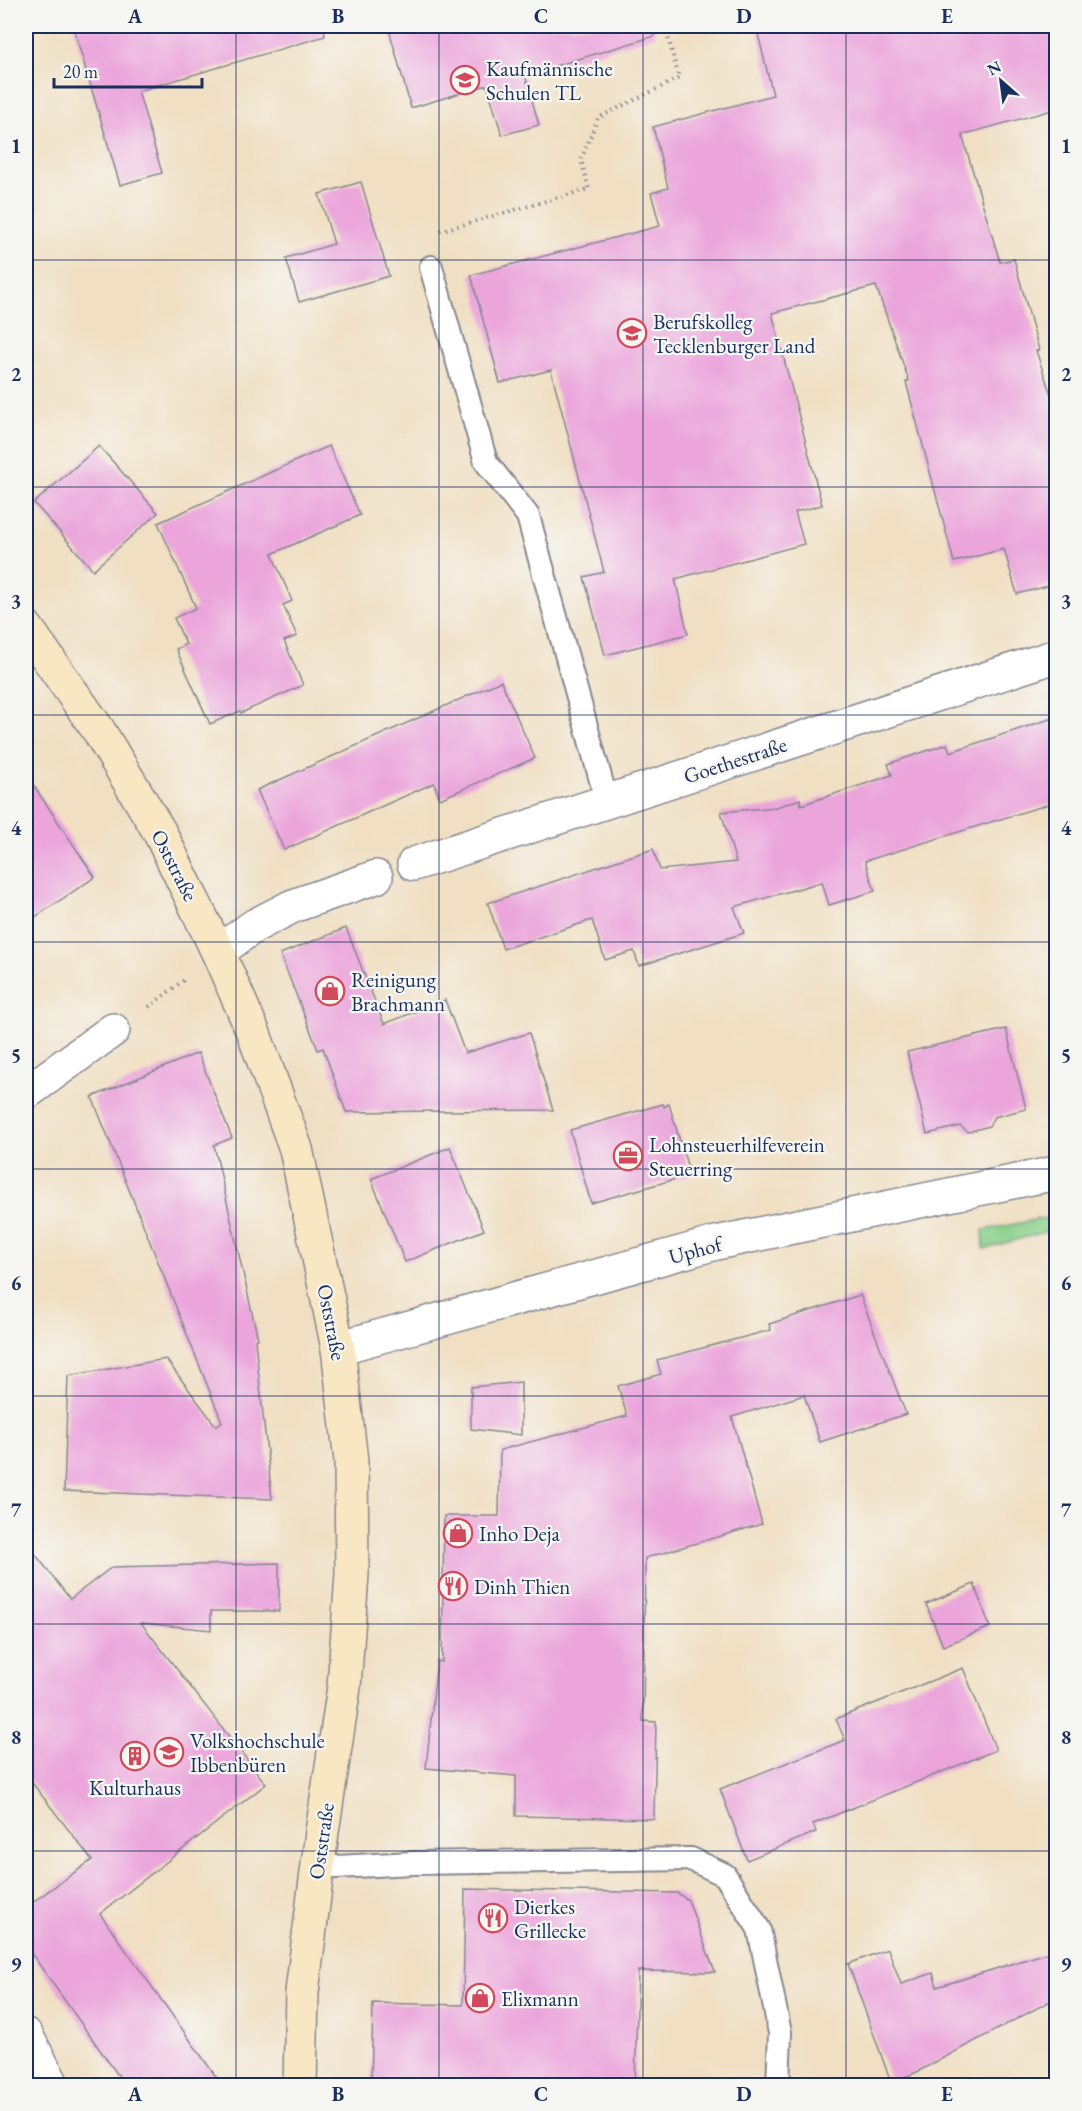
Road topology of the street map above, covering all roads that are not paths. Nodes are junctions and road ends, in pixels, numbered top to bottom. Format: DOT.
graph roads {
  1 [pos="431,267"];
  2 [pos="26,627"];
  3 [pos="1056,656"];
  4 [pos="607,802"];
  5 [pos="414,864"];
  6 [pos="376,877"];
  7 [pos="219,952"];
  8 [pos="113,1030"];
  9 [pos="26,1093"];
  10 [pos="1056,1173"];
  11 [pos="338,1348"];
  12 [pos="317,1868"];
  13 [pos="26,2035"];
  14 [pos="54,2085"];
  15 [pos="300,2085"];
  16 [pos="778,2085"];
  1 -- 4 [label="lane"];
  2 -- 7 [label="main road, Oststraße"];
  3 -- 4 [label="street, Goethestraße"];
  4 -- 5 [label="street, Goethestraße"];
  6 -- 7 [label="street"];
  7 -- 11 [label="main road, Oststraße"];
  8 -- 9 [label="street"];
  10 -- 11 [label="street, Uphof"];
  11 -- 12 [label="main road, Oststraße"];
  12 -- 15 [label="main road, Oststraße"];
  12 -- 16 [label="lane"];
  13 -- 14 [label="street"];
}
